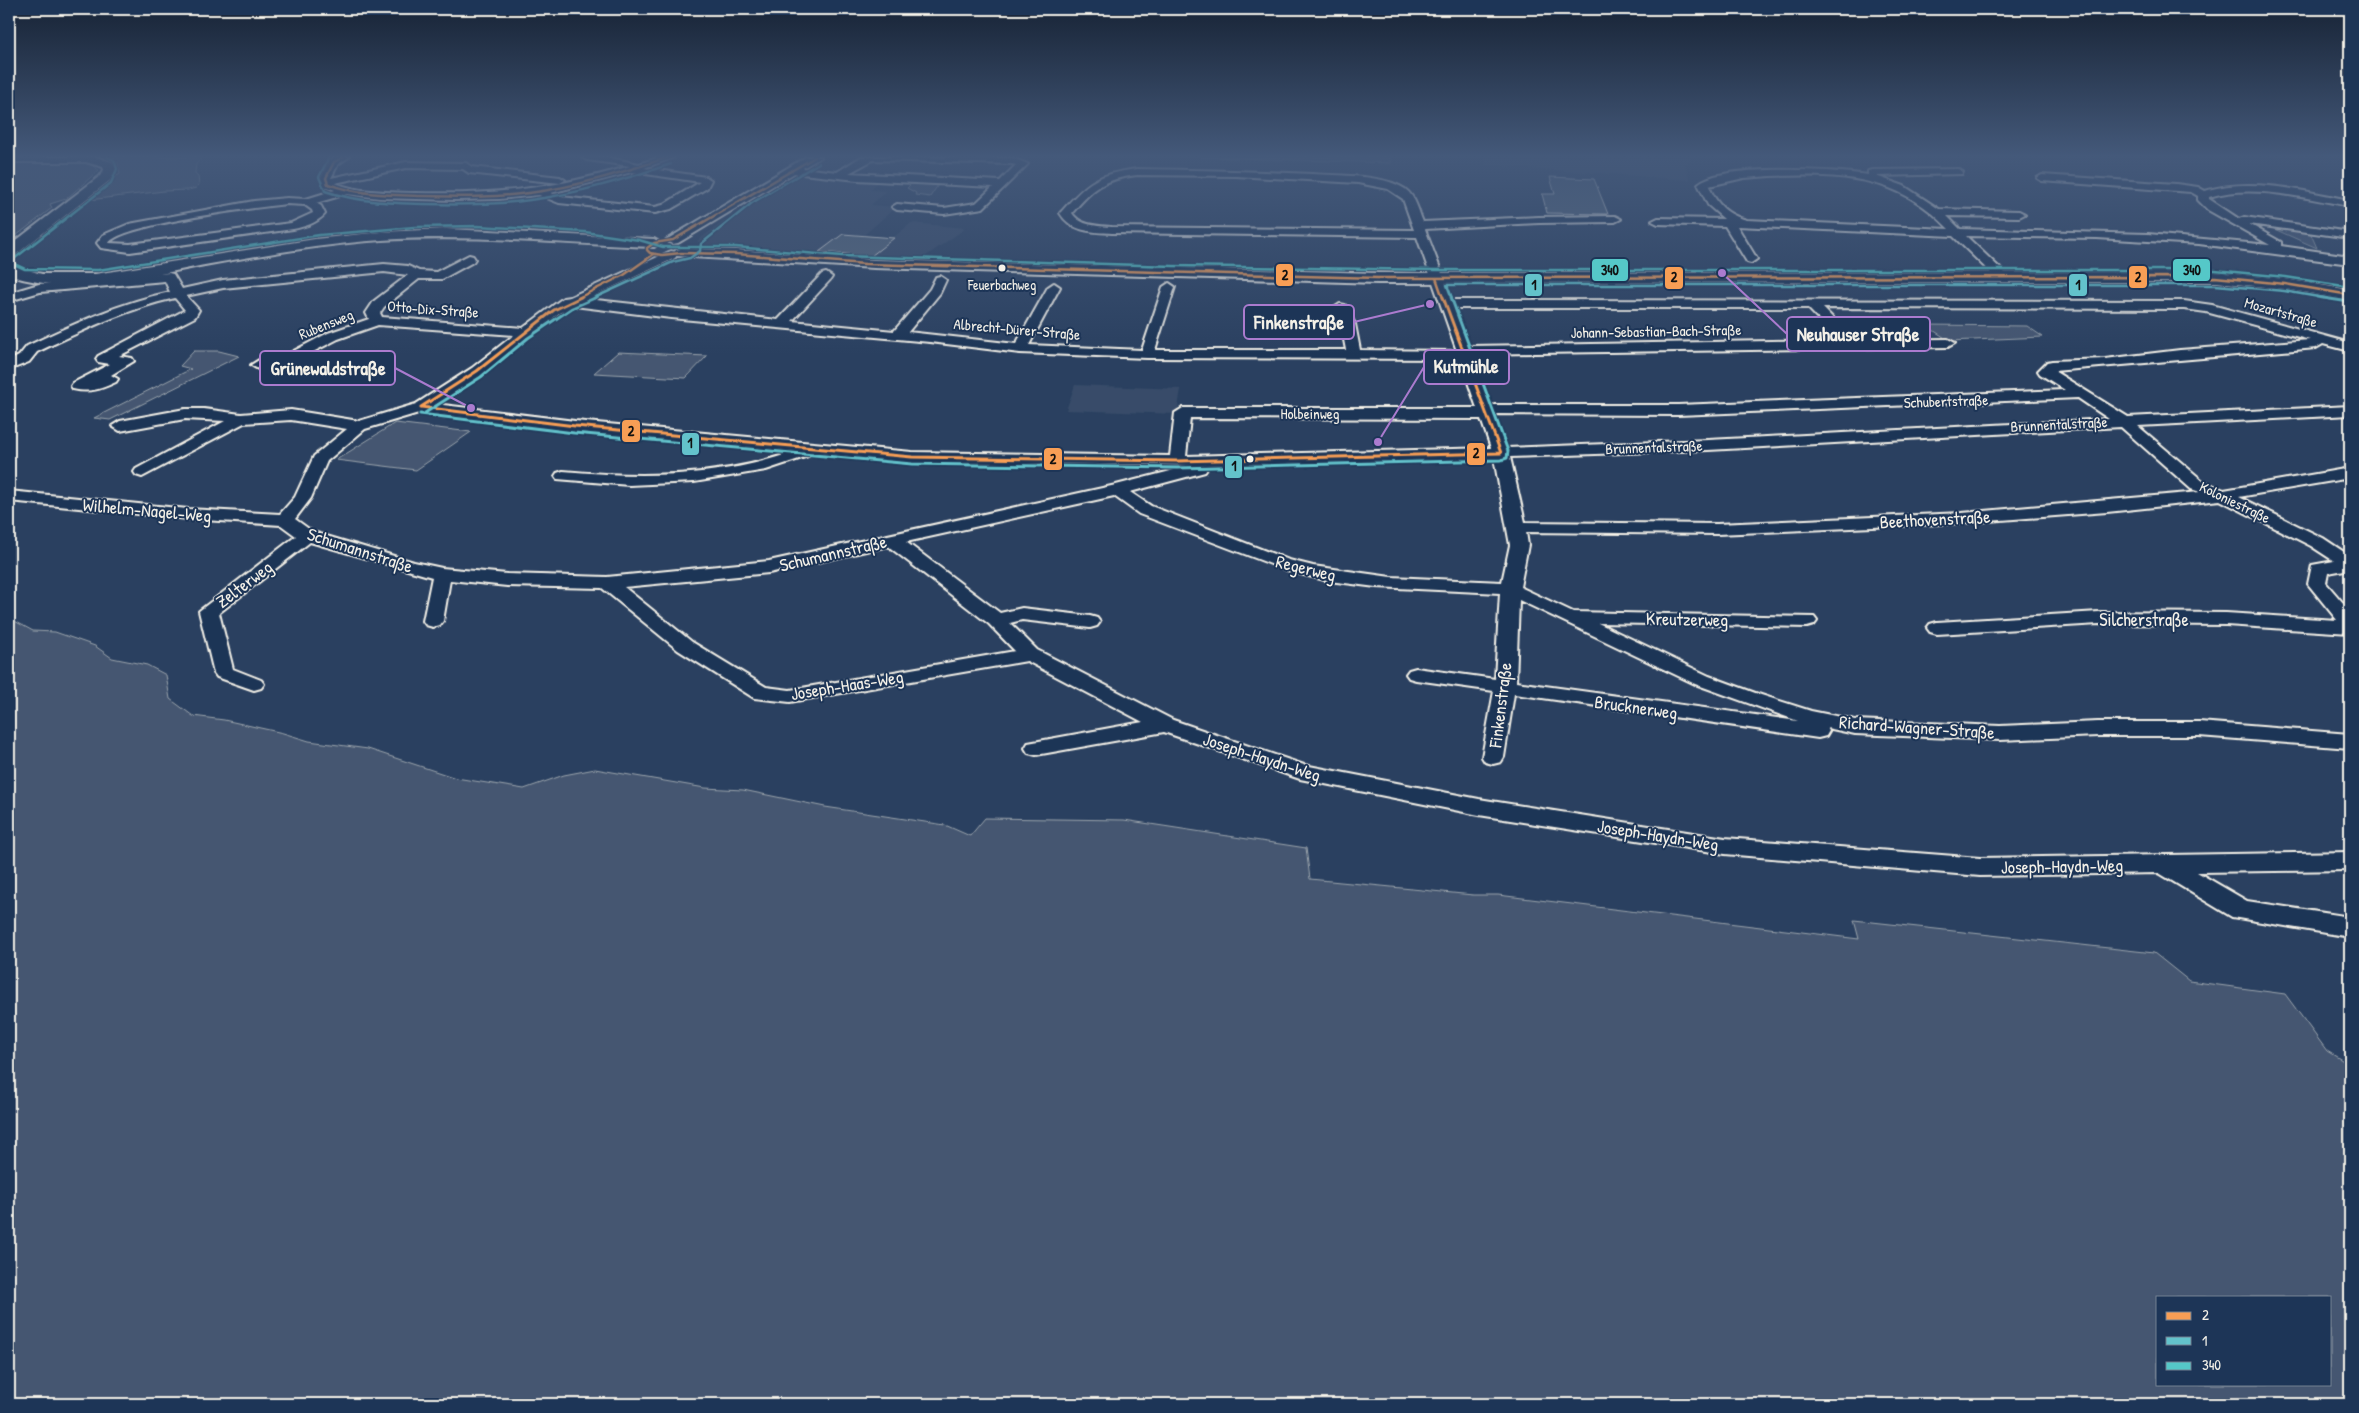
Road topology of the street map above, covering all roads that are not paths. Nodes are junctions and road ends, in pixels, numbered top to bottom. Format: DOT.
graph roads {
  1 [pos="47,223"];
  2 [pos="151,223"];
  3 [pos="300,223"];
  4 [pos="703,223"];
  5 [pos="716,223"];
  6 [pos="1076,223"];
  7 [pos="1417,223"];
  8 [pos="1504,223"];
  9 [pos="1729,223"];
  10 [pos="1750,223"];
  11 [pos="1949,223"];
  12 [pos="2239,223"];
  13 [pos="2260,223"];
  14 [pos="1420,230"];
  15 [pos="1959,232"];
  16 [pos="2350,235"];
  17 [pos="673,240"];
  18 [pos="651,249"];
  19 [pos="684,249"];
  20 [pos="2282,249"];
  21 [pos="9,253"];
  22 [pos="397,258"];
  23 [pos="469,258"];
  24 [pos="1751,259"];
  25 [pos="2350,260"];
  26 [pos="295,265"];
  27 [pos="384,268"];
  28 [pos="9,270"];
  29 [pos="624,275"];
  30 [pos="416,276"];
  31 [pos="288,277"];
  32 [pos="826,277"];
  33 [pos="1436,278"];
  34 [pos="2003,278"];
  35 [pos="940,280"];
  36 [pos="1054,287"];
  37 [pos="1170,287"];
  38 [pos="178,294"];
  39 [pos="2350,295"];
  40 [pos="9,297"];
  41 [pos="568,301"];
  42 [pos="1446,304"];
  43 [pos="1810,304"];
  44 [pos="1340,308"];
  45 [pos="377,321"];
  46 [pos="781,325"];
  47 [pos="523,332"];
  48 [pos="898,335"];
  49 [pos="2329,342"];
  50 [pos="1948,343"];
  51 [pos="1850,344"];
  52 [pos="2350,347"];
  53 [pos="1020,349"];
  54 [pos="1464,352"];
  55 [pos="1147,354"];
  56 [pos="1354,354"];
  57 [pos="288,359"];
  58 [pos="9,366"];
  59 [pos="96,377"];
  60 [pos="2080,394"];
  61 [pos="420,407"];
  62 [pos="2350,410"];
  63 [pos="1485,411"];
  64 [pos="241,419"];
  65 [pos="2123,421"];
  66 [pos="120,426"];
  67 [pos="360,426"];
  68 [pos="813,448"];
  69 [pos="1501,453"];
  70 [pos="1177,461"];
  71 [pos="1217,461"];
  72 [pos="142,472"];
  73 [pos="2350,473"];
  74 [pos="564,476"];
  75 [pos="1117,490"];
  76 [pos="2222,495"];
  77 [pos="9,496"];
  78 [pos="285,520"];
  79 [pos="1517,527"];
  80 [pos="307,536"];
  81 [pos="892,540"];
  82 [pos="2350,564"];
  83 [pos="442,574"];
  84 [pos="608,583"];
  85 [pos="1510,589"];
  86 [pos="1568,617"];
  87 [pos="996,620"];
  88 [pos="1807,620"];
  89 [pos="433,622"];
  90 [pos="1090,622"];
  91 [pos="2350,623"];
  92 [pos="2350,627"];
  93 [pos="1937,628"];
  94 [pos="1030,654"];
  95 [pos="1416,674"];
  96 [pos="254,684"];
  97 [pos="1505,688"];
  98 [pos="1165,724"];
  99 [pos="1855,727"];
  100 [pos="2350,741"];
  101 [pos="1036,748"];
  102 [pos="1493,757"];
  103 [pos="2350,860"];
  104 [pos="2164,865"];
  105 [pos="2350,927"];
  1 -- 21 [label="street"];
  2 -- 3 [label="street"];
  4 -- 17 [label="street"];
  5 -- 19 [label="street"];
  6 -- 14 [label="street, Finkenstraße"];
  7 -- 14 [label="street, Finkenstraße"];
  8 -- 14 [label="street"];
  9 -- 24 [label="street"];
  10 -- 15 [label="street"];
  11 -- 15 [label="street"];
  12 -- 20 [label="street"];
  13 -- 16 [label="street"];
  14 -- 33 [label="street, Finkenstraße"];
  15 -- 20 [label="street"];
  15 -- 34 [label="street"];
  17 -- 18 [label="street"];
  17 -- 19 [label="street"];
  18 -- 19 [label="street"];
  18 -- 28 [label="street"];
  18 -- 29 [label="street"];
  19 -- 29 [label="street"];
  19 -- 33 [label="street"];
  20 -- 25 [label="street"];
  22 -- 27 [label="street"];
  23 -- 30 [label="street, Otto-Dix-Straße"];
  26 -- 31 [label="street"];
  27 -- 30 [label="street, Otto-Dix-Straße"];
  27 -- 31 [label="street, Otto-Dix-Straße"];
  29 -- 41 [label="street"];
  30 -- 45 [label="street, Otto-Dix-Straße"];
  31 -- 38 [label="street, Otto-Dix-Straße"];
  32 -- 46 [label="street"];
  33 -- 34 [label="street"];
  33 -- 42 [label="street, Finkenstraße"];
  34 -- 39 [label="street"];
  35 -- 48 [label="street"];
  36 -- 53 [label="street"];
  37 -- 55 [label="street"];
  38 -- 40 [label="street"];
  38 -- 58 [label="street, Otto-Dix-Straße"];
  38 -- 59 [label="street"];
  41 -- 46 [label="street, Albrecht-Dürer-Straße"];
  41 -- 47 [label="street"];
  42 -- 43 [label="street, Mozartstraße"];
  42 -- 54 [label="street, Finkenstraße"];
  43 -- 49 [label="street, Mozartstraße"];
  43 -- 51 [label="street"];
  44 -- 56 [label="street"];
  45 -- 47 [label="street, Otto-Dix-Straße"];
  45 -- 57 [label="street, Rubensweg"];
  46 -- 48 [label="street, Albrecht-Dürer-Straße"];
  47 -- 61 [label="street"];
  48 -- 53 [label="street, Albrecht-Dürer-Straße"];
  49 -- 52 [label="street, Mozartstraße"];
  49 -- 60 [label="street"];
  50 -- 51 [label="street, Johann-Sebastian-Bach-Straße"];
  51 -- 54 [label="street, Johann-Sebastian-Bach-Straße"];
  53 -- 55 [label="street, Albrecht-Dürer-Straße"];
  54 -- 56 [label="street, Albrecht-Dürer-Straße"];
  54 -- 63 [label="street, Finkenstraße"];
  55 -- 56 [label="street, Albrecht-Dürer-Straße"];
  60 -- 63 [label="street, Schubertstraße"];
  60 -- 65 [label="street, Koloniestraße"];
  61 -- 67 [label="street"];
  61 -- 68 [label="street, Brunnentalstraße"];
  62 -- 65 [label="street, Brunnentalstraße"];
  63 -- 69 [label="street, Finkenstraße"];
  63 -- 70 [label="street, Holbeinweg"];
  64 -- 66 [label="street"];
  64 -- 67 [label="street"];
  64 -- 72 [label="street"];
  65 -- 69 [label="street, Brunnentalstraße"];
  65 -- 76 [label="street, Koloniestraße"];
  67 -- 78 [label="street, Schumannstraße"];
  68 -- 70 [label="street, Brunnentalstraße"];
  68 -- 74 [label="street"];
  69 -- 71 [label="street, Brunnentalstraße"];
  69 -- 79 [label="street, Finkenstraße"];
  70 -- 71 [label="street, Brunnentalstraße"];
  71 -- 75 [label="street, Schumannstraße"];
  73 -- 76 [label="street, Beethovenstraße"];
  75 -- 81 [label="street, Schumannstraße"];
  75 -- 85 [label="street, Regerweg"];
  76 -- 79 [label="street, Beethovenstraße"];
  76 -- 82 [label="street, Koloniestraße"];
  77 -- 78 [label="street, Wilhelm-Nagel-Weg"];
  78 -- 80 [label="street, Schumannstraße"];
  79 -- 85 [label="street, Finkenstraße"];
  80 -- 83 [label="street, Schumannstraße"];
  80 -- 96 [label="street, Zelterweg"];
  81 -- 84 [label="street, Schumannstraße"];
  81 -- 87 [label="street, Joseph-Haydn-Weg"];
  82 -- 91 [label="street, Koloniestraße"];
  83 -- 84 [label="street, Schumannstraße"];
  83 -- 89 [label="street"];
  84 -- 94 [label="street, Joseph-Haas-Weg"];
  85 -- 86 [label="street, Richard-Wagner-Straße"];
  85 -- 97 [label="street, Finkenstraße"];
  86 -- 88 [label="street, Kreutzerweg"];
  86 -- 99 [label="street, Richard-Wagner-Straße"];
  87 -- 90 [label="street"];
  87 -- 94 [label="street, Joseph-Haydn-Weg"];
  92 -- 93 [label="street, Silcherstraße"];
  94 -- 98 [label="street, Joseph-Haydn-Weg"];
  95 -- 97 [label="street, Brucknerweg"];
  97 -- 99 [label="street, Brucknerweg"];
  97 -- 102 [label="street, Finkenstraße"];
  98 -- 101 [label="street"];
  98 -- 104 [label="street, Joseph-Haydn-Weg"];
  99 -- 100 [label="street, Richard-Wagner-Straße"];
  103 -- 104 [label="street, Joseph-Haydn-Weg"];
  104 -- 105 [label="street"];
}
